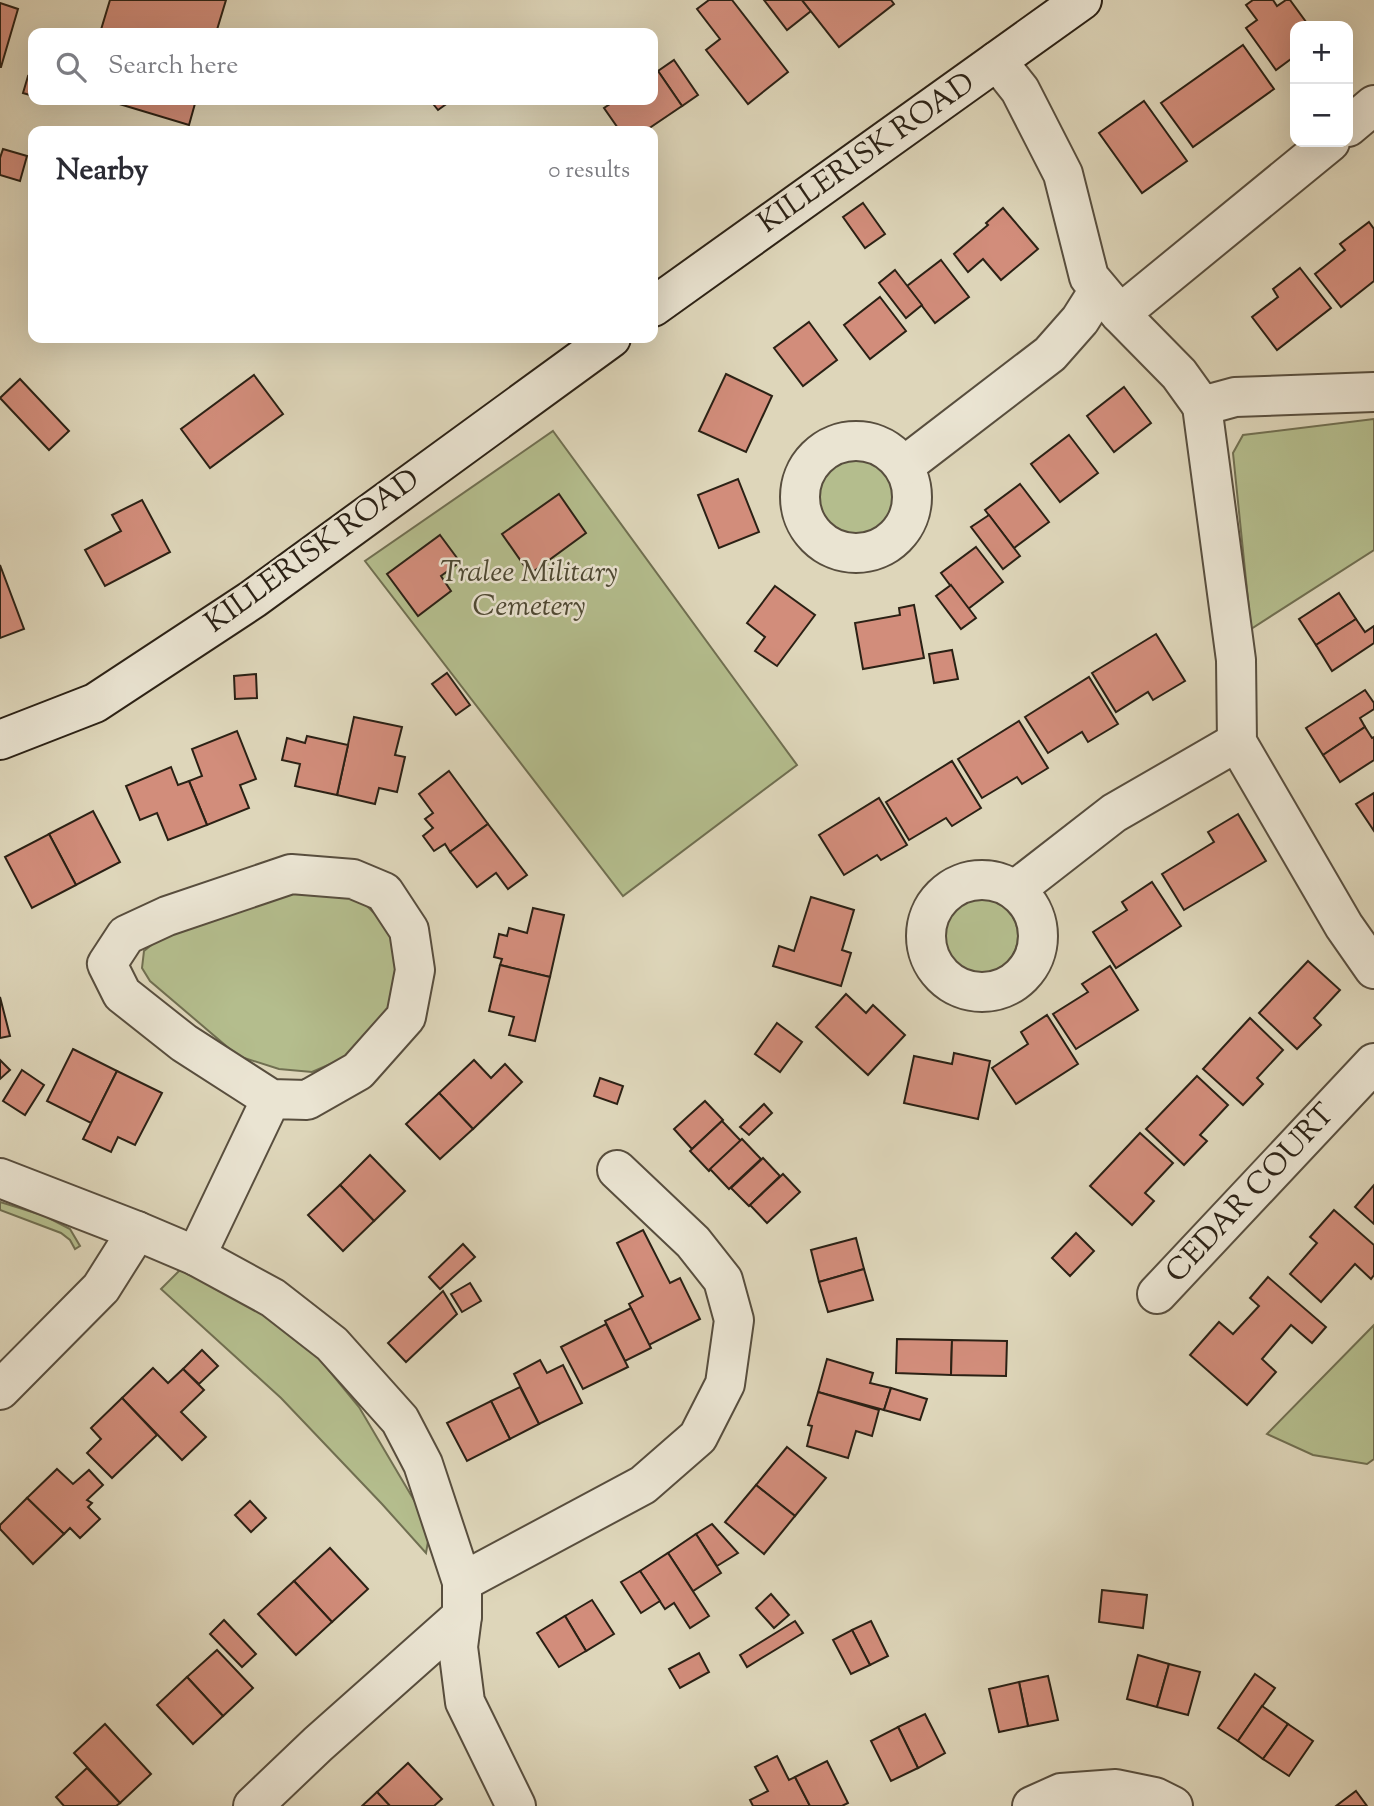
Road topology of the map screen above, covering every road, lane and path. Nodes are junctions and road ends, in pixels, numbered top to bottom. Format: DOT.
graph roads {
  1 [pos="1082,0"];
  2 [pos="997,61"];
  3 [pos="1374,105"];
  4 [pos="1353,123"];
  5 [pos="1322,147"];
  6 [pos="1109,302"];
  7 [pos="658,303"];
  8 [pos="604,343"];
  9 [pos="1374,392"];
  10 [pos="1202,406"];
  11 [pos="904,466"];
  12 [pos="0,740"];
  13 [pos="1237,743"];
  14 [pos="1015,890"];
  15 [pos="1374,969"];
  16 [pos="1374,1063"];
  17 [pos="271,1099"];
  18 [pos="617,1170"];
  19 [pos="0,1178"];
  20 [pos="137,1231"];
  21 [pos="196,1256"];
  22 [pos="1157,1294"];
  23 [pos="0,1390"];
  24 [pos="462,1599"];
  25 [pos="253,1806"];
  26 [pos="516,1806"];
  27 [pos="1032,1806"];
  28 [pos="1173,1806"];
  1 -- 2 [label="street, KILLERISK ROAD"];
  2 -- 6 [label="street"];
  2 -- 7 [label="street, KILLERISK ROAD"];
  3 -- 4 [label="street"];
  5 -- 6 [label="street"];
  6 -- 10 [label="street"];
  6 -- 11 [label="street"];
  8 -- 12 [label="street, KILLERISK ROAD"];
  9 -- 10 [label="street"];
  10 -- 13 [label="street"];
  13 -- 14 [label="street"];
  13 -- 15 [label="street"];
  16 -- 22 [label="street, CEDAR COURT"];
  17 -- 17 [label="street"];
  17 -- 21 [label="street"];
  18 -- 24 [label="street"];
  19 -- 20 [label="street"];
  20 -- 21 [label="street"];
  20 -- 23 [label="street"];
  21 -- 24 [label="street"];
  24 -- 25 [label="street"];
  24 -- 26 [label="street"];
  27 -- 28 [label="street"];
}
